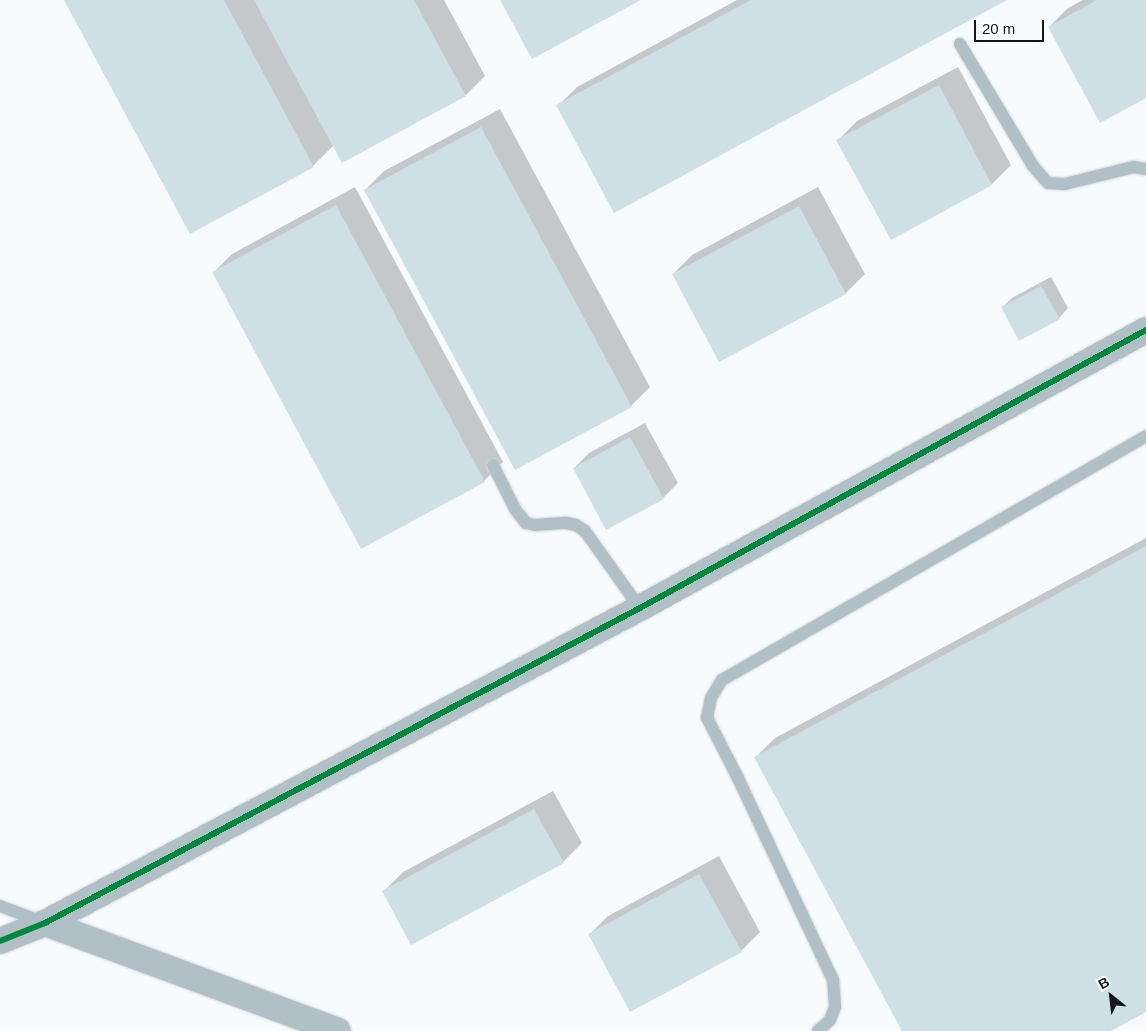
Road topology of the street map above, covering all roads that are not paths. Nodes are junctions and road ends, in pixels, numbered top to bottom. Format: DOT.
graph roads {
  1 [pos="960,44"];
  2 [pos="1146,169"];
  3 [pos="1146,330"];
  4 [pos="1146,436"];
  5 [pos="493,465"];
  6 [pos="640,608"];
  7 [pos="0,906"];
  8 [pos="45,923"];
  9 [pos="0,941"];
  10 [pos="338,1031"];
  11 [pos="818,1031"];
  1 -- 2 [label="lane"];
  3 -- 6 [label="street"];
  4 -- 11 [label="lane"];
  5 -- 6 [label="lane"];
  6 -- 8 [label="street"];
  7 -- 8 [label="lane"];
  8 -- 9 [label="street"];
  8 -- 10 [label="street"];
}
